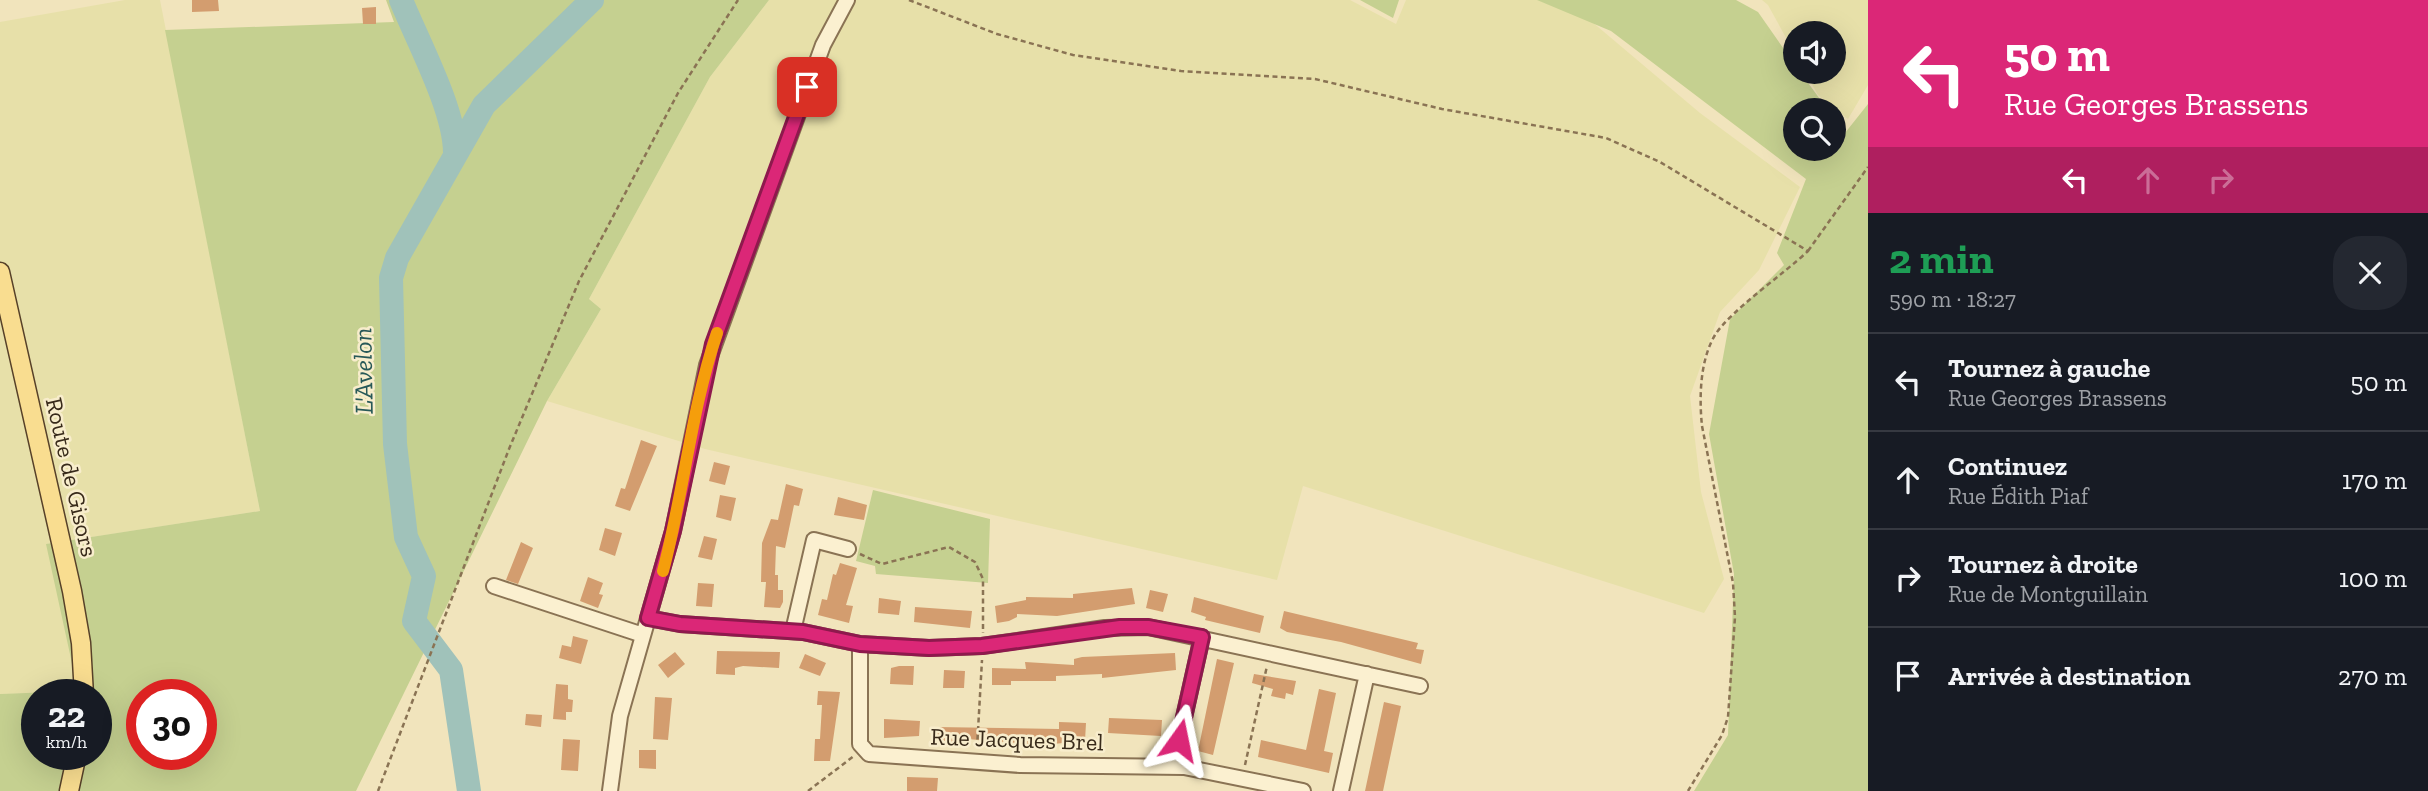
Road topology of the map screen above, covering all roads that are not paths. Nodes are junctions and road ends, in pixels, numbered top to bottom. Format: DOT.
graph roads {
  1 [pos="847,0"];
  2 [pos="0,272"];
  3 [pos="848,549"];
  4 [pos="494,586"];
  5 [pos="648,618"];
  6 [pos="793,631"];
  7 [pos="643,635"];
  8 [pos="1202,637"];
  9 [pos="860,644"];
  10 [pos="1367,674"];
  11 [pos="83,679"];
  12 [pos="1420,686"];
  13 [pos="1173,766"];
  14 [pos="74,770"];
  15 [pos="80,770"];
  16 [pos="69,791"];
  17 [pos="77,791"];
  18 [pos="610,791"];
  19 [pos="1303,791"];
  20 [pos="1341,791"];
  1 -- 5 [label="street"];
  2 -- 11 [label="main road, Route de Gisors"];
  3 -- 6 [label="street"];
  4 -- 7 [label="street"];
  5 -- 6 [label="street"];
  5 -- 7 [label="street"];
  6 -- 9 [label="street"];
  7 -- 18 [label="street"];
  8 -- 9 [label="street"];
  8 -- 10 [label="street"];
  8 -- 13 [label="street"];
  9 -- 13 [label="street, Rue Jacques Brel"];
  10 -- 12 [label="street"];
  10 -- 20 [label="street"];
  13 -- 19 [label="street, Rue Jacques Brel"];
  14 -- 16 [label="main road"];
  15 -- 17 [label="main road"];
}
